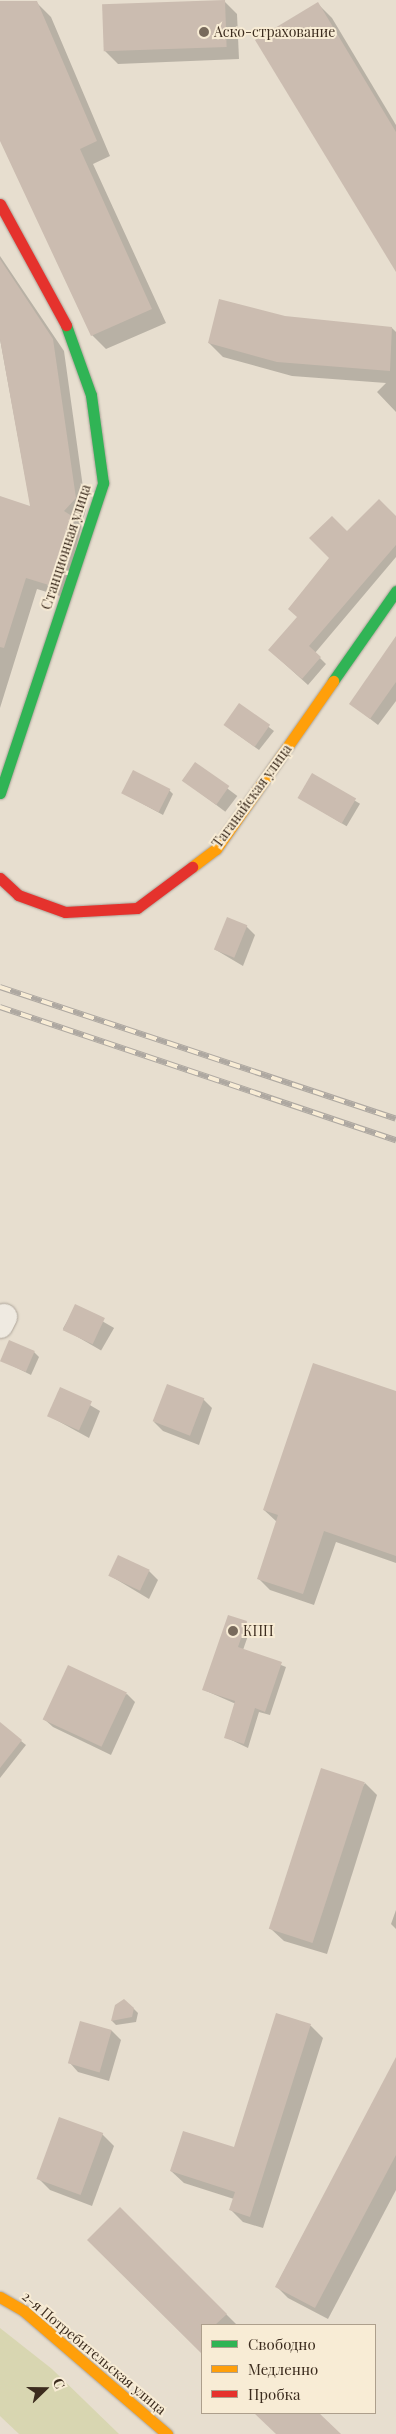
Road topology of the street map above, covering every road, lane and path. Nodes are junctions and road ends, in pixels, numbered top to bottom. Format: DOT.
graph roads {
  1 [pos="0,204"];
  2 [pos="396,592"];
  3 [pos="0,793"];
  4 [pos="0,878"];
  5 [pos="0,2297"];
  6 [pos="167,2434"];
  1 -- 3 [label="street, Станционная улица"];
  2 -- 4 [label="street, Таганайская улица"];
  5 -- 6 [label="street, 2-я Потребительская улица"];
}
